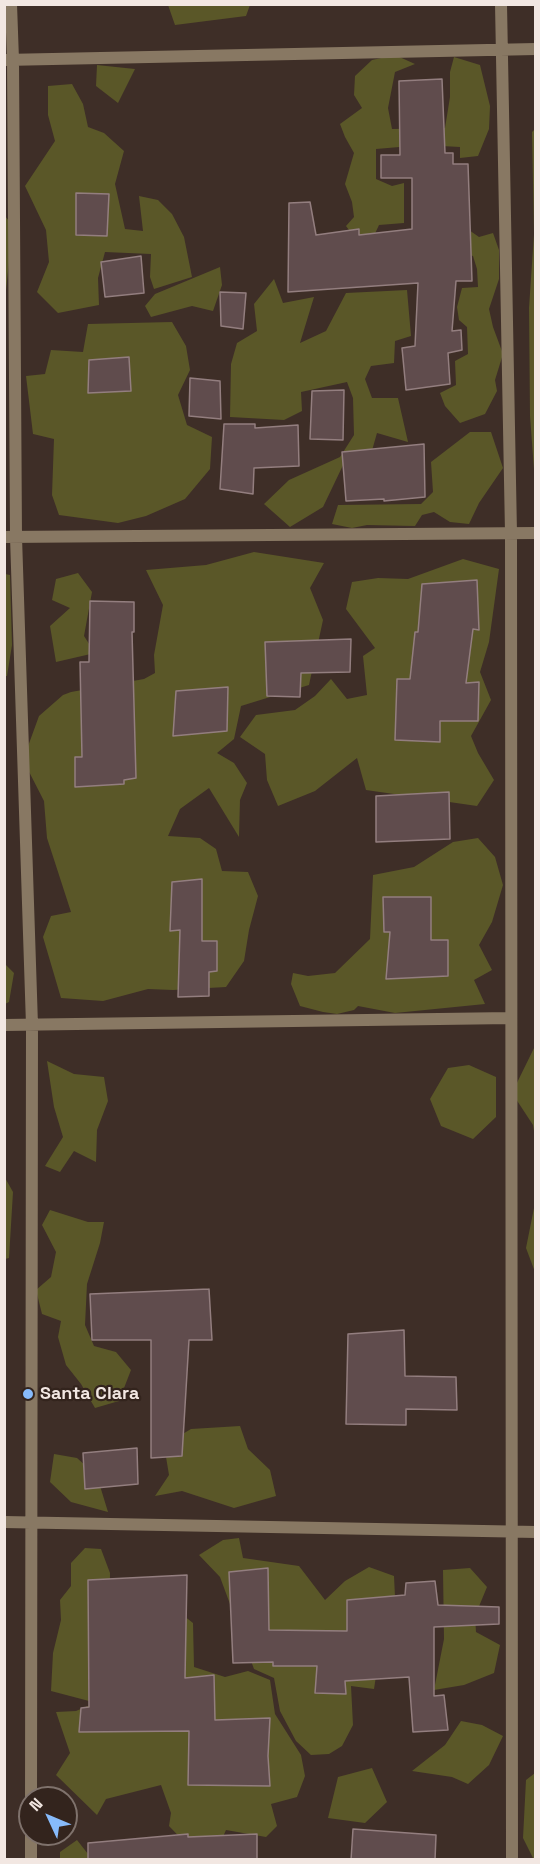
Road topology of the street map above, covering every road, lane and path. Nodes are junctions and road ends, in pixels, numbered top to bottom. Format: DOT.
graph roads {
  1 [pos="11,4"];
  2 [pos="501,4"];
  3 [pos="536,49"];
  4 [pos="502,50"];
  5 [pos="9,60"];
  6 [pos="511,533"];
  7 [pos="536,533"];
  8 [pos="10,537"];
  9 [pos="512,1018"];
  10 [pos="4,1025"];
  11 [pos="32,1025"];
  12 [pos="4,1522"];
  13 [pos="31,1523"];
  14 [pos="512,1532"];
  15 [pos="536,1532"];
  16 [pos="31,1786"];
  17 [pos="512,1860"];
  1 -- 5 [label="street"];
  2 -- 4 [label="street"];
  3 -- 4 [label="street"];
  4 -- 5 [label="street"];
  4 -- 6 [label="street"];
  5 -- 8 [label="street"];
  6 -- 7 [label="street"];
  6 -- 8 [label="street"];
  6 -- 9 [label="street"];
  8 -- 11 [label="street"];
  9 -- 11 [label="street"];
  9 -- 14 [label="street"];
  10 -- 11 [label="street"];
  11 -- 13 [label="street"];
  12 -- 13 [label="street"];
  13 -- 14 [label="street"];
  13 -- 16 [label="street"];
  14 -- 15 [label="street"];
  14 -- 17 [label="street"];
}
